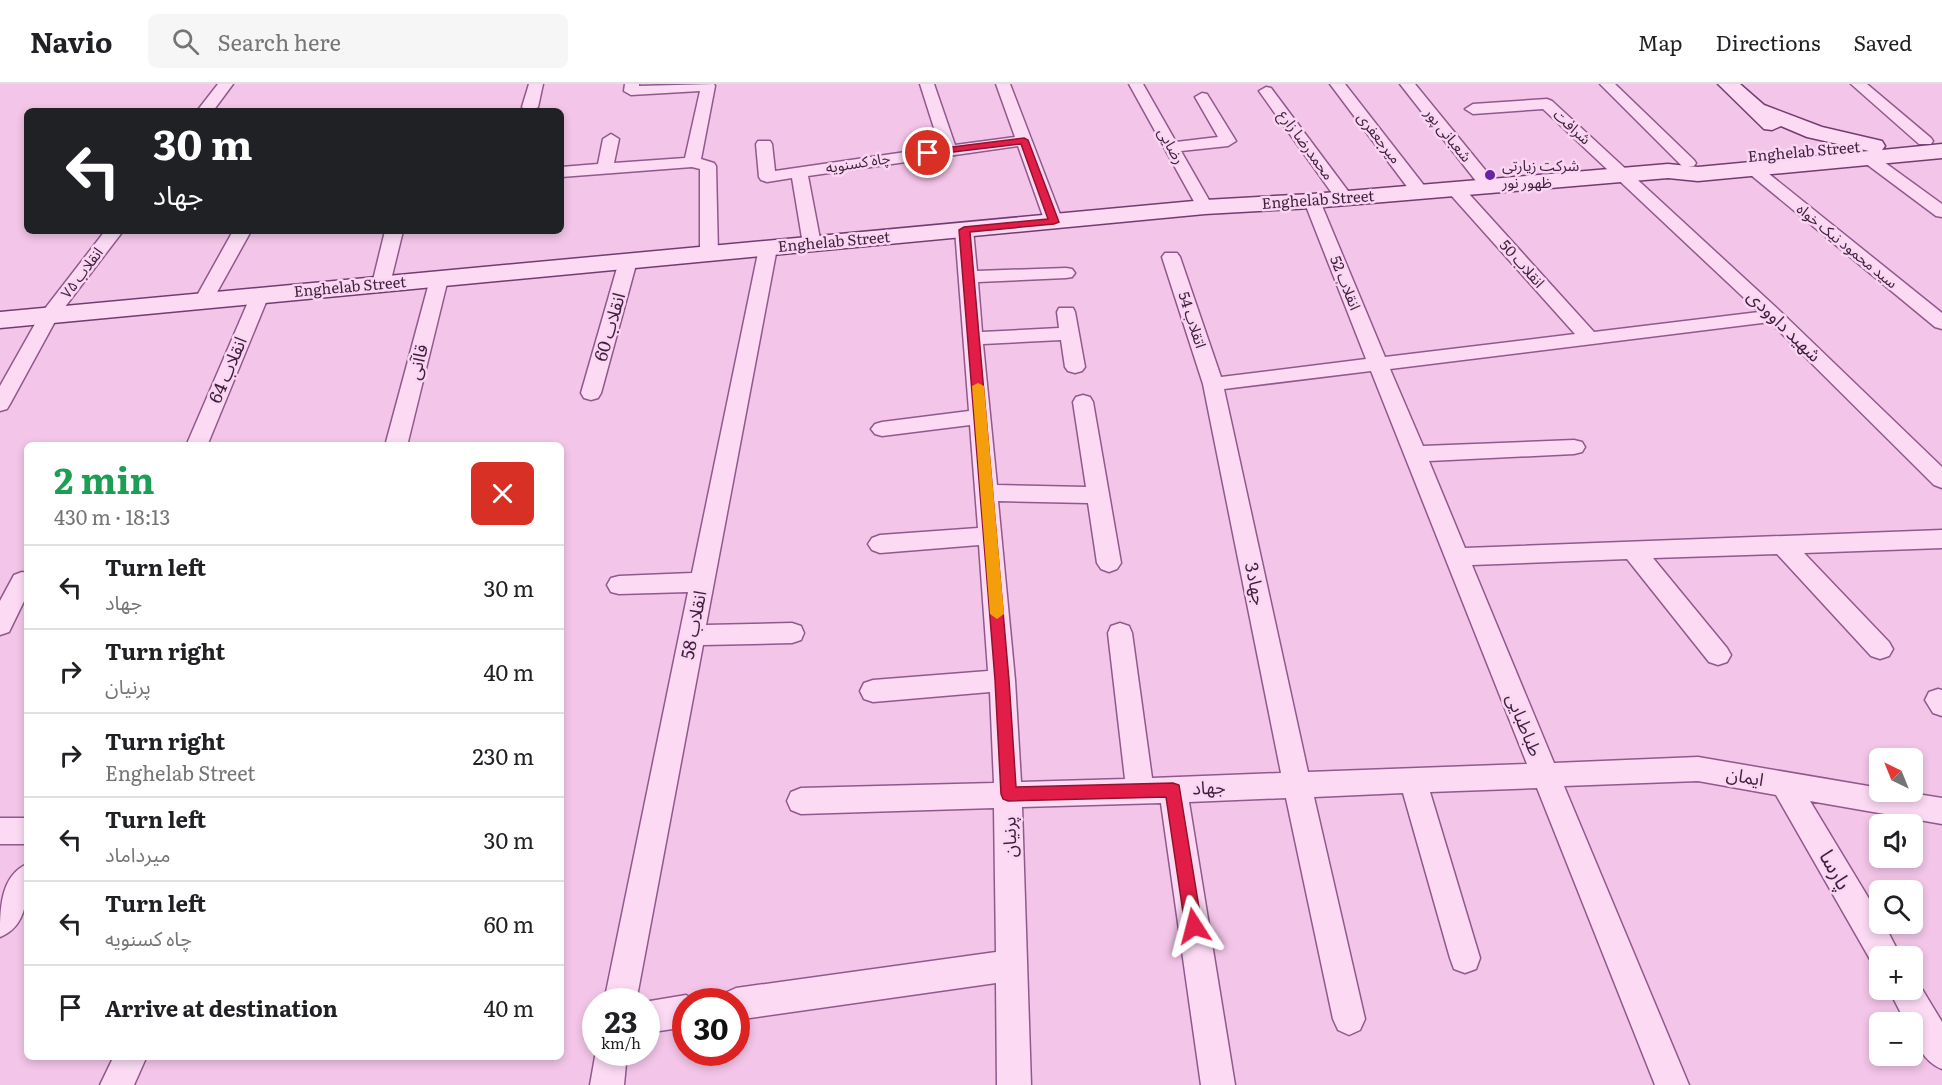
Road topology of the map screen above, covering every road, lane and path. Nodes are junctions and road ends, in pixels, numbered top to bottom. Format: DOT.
graph roads {
  1 [pos="226,84"];
  2 [pos="536,84"];
  3 [pos="632,84"];
  4 [pos="927,84"];
  5 [pos="1003,84"];
  6 [pos="1136,84"];
  7 [pos="1337,84"];
  8 [pos="1407,84"];
  9 [pos="1607,84"];
  10 [pos="1728,84"];
  11 [pos="1857,84"];
  12 [pos="1266,91"];
  13 [pos="1202,97"];
  14 [pos="530,107"];
  15 [pos="207,108"];
  16 [pos="1473,109"];
  17 [pos="1756,110"];
  18 [pos="611,138"];
  19 [pos="1024,140"];
  20 [pos="764,144"];
  21 [pos="1936,144"];
  22 [pos="1171,147"];
  23 [pos="949,150"];
  24 [pos="1871,151"];
  25 [pos="1753,153"];
  26 [pos="1809,157"];
  27 [pos="692,162"];
  28 [pos="1678,167"];
  29 [pos="605,168"];
  30 [pos="564,172"];
  31 [pos="799,172"];
  32 [pos="1625,175"];
  33 [pos="1489,186"];
  34 [pos="1455,189"];
  35 [pos="1420,192"];
  36 [pos="1345,199"];
  37 [pos="1312,201"];
  38 [pos="1205,207"];
  39 [pos="1942,212"];
  40 [pos="1054,222"];
  41 [pos="964,230"];
  42 [pos="112,234"];
  43 [pos="240,234"];
  44 [pos="393,234"];
  45 [pos="812,244"];
  46 [pos="768,248"];
  47 [pos="709,254"];
  48 [pos="1171,256"];
  49 [pos="628,261"];
  50 [pos="1066,273"];
  51 [pos="969,277"];
  52 [pos="439,279"];
  53 [pos="381,284"];
  54 [pos="260,296"];
  55 [pos="203,301"];
  56 [pos="1066,312"];
  57 [pos="50,315"];
  58 [pos="1774,316"];
  59 [pos="0,320"];
  60 [pos="1942,323"];
  61 [pos="1070,334"];
  62 [pos="974,338"];
  63 [pos="1589,338"];
  64 [pos="1377,364"];
  65 [pos="1075,367"];
  66 [pos="1213,384"];
  67 [pos="591,393"];
  68 [pos="1083,402"];
  69 [pos="0,404"];
  70 [pos="981,417"];
  71 [pos="882,429"];
  72 [pos="198,442"];
  73 [pos="397,442"];
  74 [pos="1574,447"];
  75 [pos="1414,454"];
  76 [pos="1938,472"];
  77 [pos="986,493"];
  78 [pos="1098,495"];
  79 [pos="990,536"];
  80 [pos="1942,539"];
  81 [pos="880,544"];
  82 [pos="1783,545"];
  83 [pos="1634,550"];
  84 [pos="1456,557"];
  85 [pos="1109,563"];
  86 [pos="16,581"];
  87 [pos="703,582"];
  88 [pos="619,585"];
  89 [pos="0,624"];
  90 [pos="792,633"];
  91 [pos="1120,633"];
  92 [pos="692,636"];
  93 [pos="1880,649"];
  94 [pos="1718,656"];
  95 [pos="1002,680"];
  96 [pos="873,691"];
  97 [pos="1545,776"];
  98 [pos="1413,781"];
  99 [pos="1785,784"];
  100 [pos="1297,785"];
  101 [pos="1173,790"];
  102 [pos="1140,791"];
  103 [pos="1008,794"];
  104 [pos="801,801"];
  105 [pos="1942,811"];
  106 [pos="0,831"];
  107 [pos="24,831"];
  108 [pos="24,883"];
  109 [pos="0,922"];
  110 [pos="1880,946"];
  111 [pos="1464,958"];
  112 [pos="1013,965"];
  113 [pos="623,988"];
  114 [pos="1911,1000"];
  115 [pos="750,1002"];
  116 [pos="1349,1019"];
  117 [pos="1942,1053"];
  118 [pos="129,1060"];
  119 [pos="609,1066"];
  120 [pos="117,1085"];
  121 [pos="607,1085"];
  122 [pos="1014,1085"];
  123 [pos="1218,1085"];
  124 [pos="1671,1085"];
  1 -- 15 [label="street"];
  2 -- 14 [label="street"];
  3 -- 27 [label="street"];
  4 -- 23 [label="street"];
  5 -- 19 [label="street"];
  6 -- 22 [label="street, رضایی"];
  7 -- 35 [label="street, میرجعفری"];
  8 -- 33 [label="street, شعبانی پور"];
  9 -- 28 [label="street"];
  10 -- 17 [label="main road"];
  11 -- 21 [label="street"];
  12 -- 36 [label="street, محمدرضا زارع"];
  13 -- 22 [label="street"];
  16 -- 32 [label="street, شرافت"];
  17 -- 24 [label="main road"];
  17 -- 25 [label="main road"];
  17 -- 26 [label="main road"];
  18 -- 29 [label="street"];
  19 -- 23 [label="street, چاه کسنویه"];
  19 -- 40 [label="street"];
  20 -- 31 [label="street"];
  21 -- 24 [label="main road, Enghelab Street"];
  22 -- 38 [label="street, رضایی"];
  23 -- 31 [label="street, چاه کسنویه"];
  24 -- 26 [label="main road, Enghelab Street"];
  24 -- 39 [label="street"];
  25 -- 26 [label="main road, Enghelab Street"];
  25 -- 28 [label="main road, Enghelab Street"];
  25 -- 60 [label="street, سید محمود نیک خواه"];
  27 -- 29 [label="street"];
  27 -- 47 [label="street"];
  28 -- 32 [label="main road, Enghelab Street"];
  29 -- 30 [label="street"];
  31 -- 45 [label="street, چاه کسنویه"];
  32 -- 33 [label="main road, Enghelab Street"];
  32 -- 58 [label="street, شهید داوودی"];
  33 -- 34 [label="main road, Enghelab Street"];
  34 -- 35 [label="main road, Enghelab Street"];
  34 -- 63 [label="street, انقلاب 50"];
  35 -- 36 [label="main road, Enghelab Street"];
  36 -- 37 [label="main road, Enghelab Street"];
  37 -- 38 [label="main road, Enghelab Street"];
  37 -- 64 [label="street, انقلاب 52"];
  38 -- 40 [label="main road, Enghelab Street"];
  40 -- 41 [label="main road, Enghelab Street"];
  41 -- 45 [label="main road, Enghelab Street"];
  41 -- 51 [label="street, پرنیان"];
  42 -- 57 [label="street, انقلاب ۷۵"];
  43 -- 55 [label="street"];
  44 -- 53 [label="street"];
  45 -- 46 [label="main road, Enghelab Street"];
  46 -- 47 [label="main road, Enghelab Street"];
  46 -- 87 [label="street, انقلاب 58"];
  47 -- 49 [label="main road, Enghelab Street"];
  48 -- 66 [label="street, اتقلاب 54"];
  49 -- 52 [label="main road, Enghelab Street"];
  49 -- 67 [label="street, انقلاب 60"];
  50 -- 51 [label="street"];
  51 -- 62 [label="street, پرنیان"];
  52 -- 53 [label="main road, Enghelab Street"];
  52 -- 73 [label="street, قاآنی"];
  53 -- 54 [label="main road, Enghelab Street"];
  54 -- 55 [label="main road, Enghelab Street"];
  54 -- 72 [label="street, انقلاب 64"];
  55 -- 57 [label="main road, Enghelab Street"];
  56 -- 61 [label="street"];
  57 -- 59 [label="main road, Enghelab Street"];
  57 -- 69 [label="street, انقلاب ۷۵"];
  58 -- 63 [label="street"];
  58 -- 76 [label="street, شهید داوودی"];
  61 -- 62 [label="street"];
  61 -- 65 [label="street"];
  62 -- 70 [label="street, پرنیان"];
  63 -- 64 [label="street"];
  64 -- 66 [label="street"];
  64 -- 75 [label="street, طباطبایی"];
  66 -- 100 [label="street, جهاد3"];
  68 -- 78 [label="street"];
  70 -- 71 [label="street"];
  70 -- 77 [label="street, پرنیان"];
  74 -- 75 [label="street"];
  75 -- 84 [label="street, طباطبایی"];
  77 -- 78 [label="street"];
  77 -- 79 [label="street, پرنیان"];
  78 -- 85 [label="street"];
  79 -- 81 [label="street"];
  79 -- 95 [label="street, پرنیان"];
  80 -- 82 [label="street"];
  82 -- 83 [label="street"];
  82 -- 93 [label="street"];
  83 -- 84 [label="street"];
  83 -- 94 [label="street"];
  84 -- 97 [label="street, طباطبایی"];
  86 -- 89 [label="street"];
  87 -- 88 [label="street"];
  87 -- 92 [label="street, انقلاب 58"];
  90 -- 92 [label="street"];
  91 -- 102 [label="street"];
  92 -- 113 [label="street, انقلاب 58"];
  95 -- 96 [label="street"];
  95 -- 103 [label="street, پرنیان"];
  97 -- 98 [label="street, جهاد"];
  97 -- 99 [label="street, ایمان"];
  97 -- 124 [label="street, طباطبایی"];
  98 -- 100 [label="street, جهاد"];
  98 -- 111 [label="street"];
  99 -- 105 [label="street, ایمان"];
  99 -- 110 [label="street, پارسا"];
  100 -- 101 [label="street, جهاد"];
  100 -- 116 [label="street, جهاد3"];
  101 -- 102 [label="street, جهاد"];
  101 -- 123 [label="street"];
  102 -- 103 [label="street, جهاد"];
  103 -- 104 [label="street, جهاد"];
  103 -- 112 [label="street, پرنیان"];
  106 -- 107 [label="street"];
  108 -- 109 [label="street"];
  112 -- 115 [label="street"];
  112 -- 122 [label="street, پرنیان"];
  114 -- 117 [label="street"];
  118 -- 120 [label="street"];
  119 -- 121 [label="street"];
}
